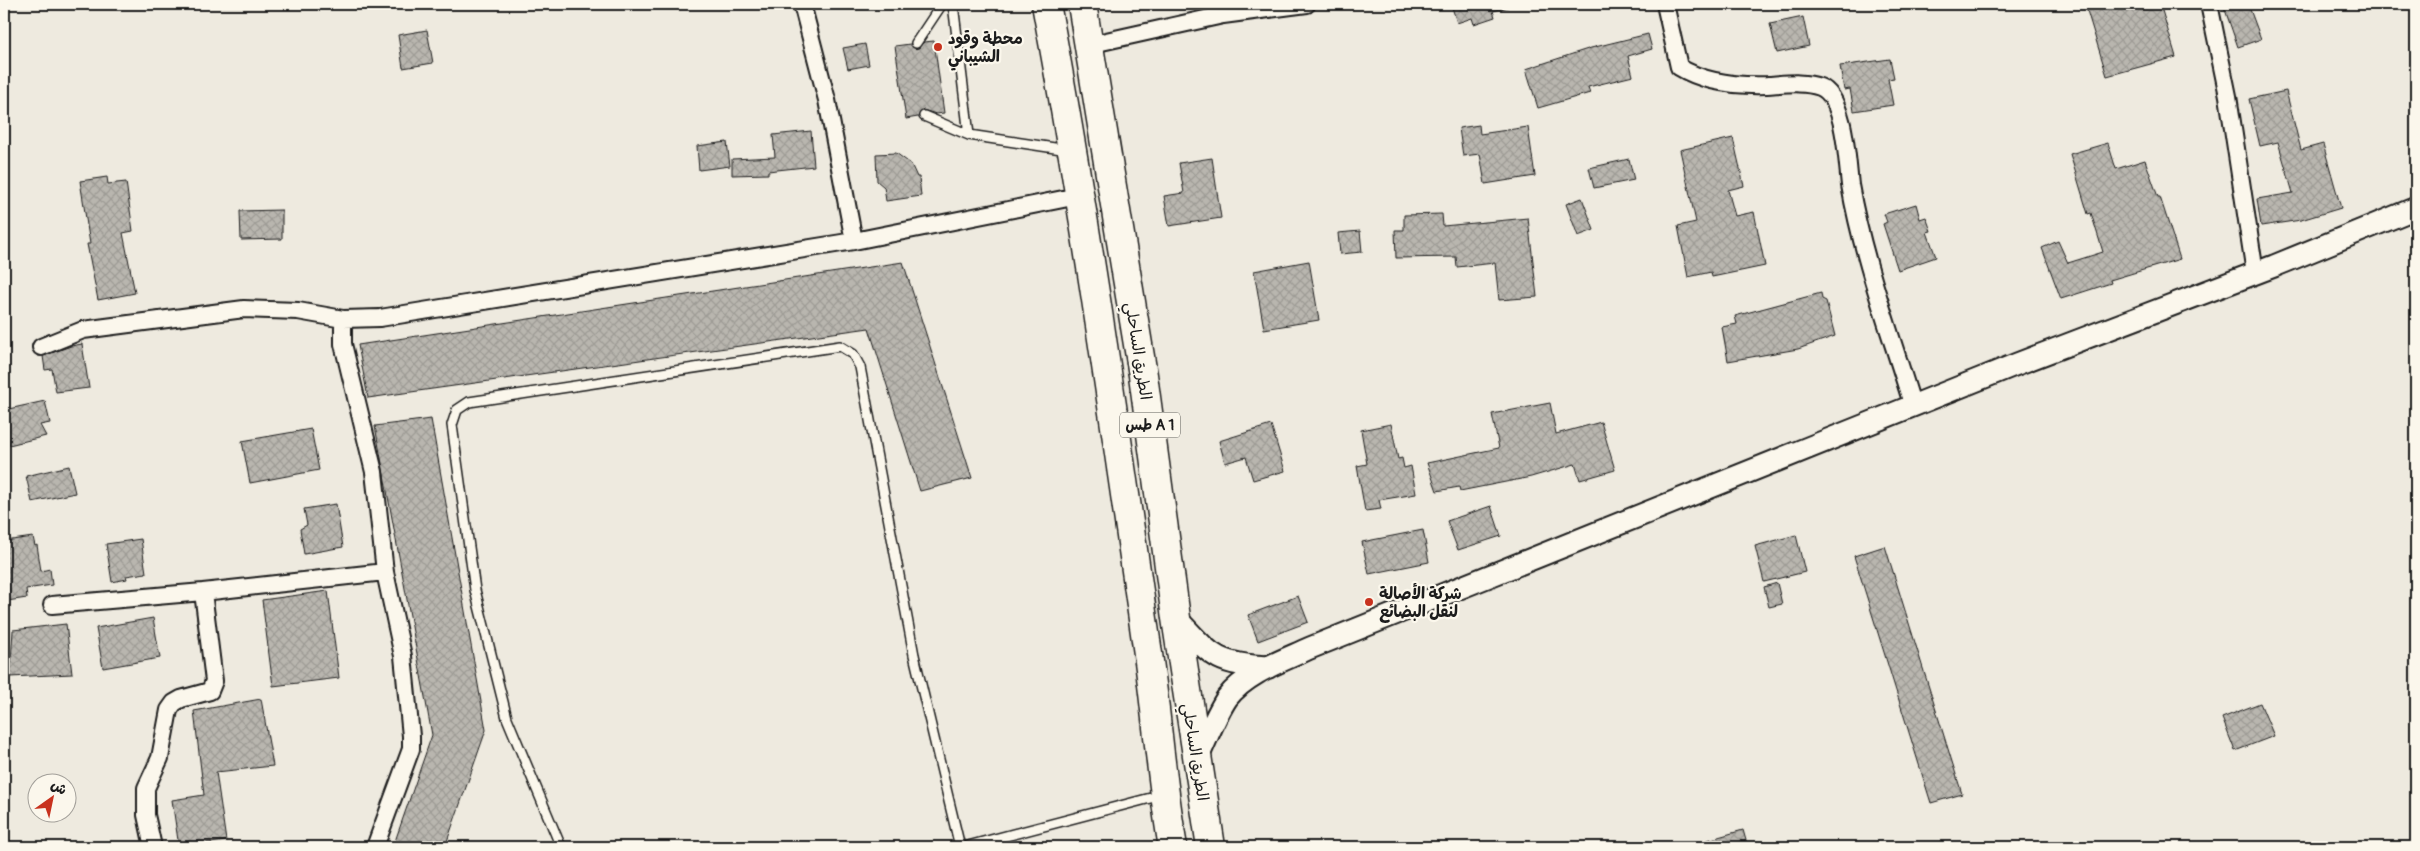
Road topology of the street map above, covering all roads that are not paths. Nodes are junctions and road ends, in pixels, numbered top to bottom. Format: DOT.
graph roads {
  1 [pos="802,4"];
  2 [pos="942,4"];
  3 [pos="953,4"];
  4 [pos="1046,4"];
  5 [pos="1082,4"];
  6 [pos="1307,4"];
  7 [pos="1666,4"];
  8 [pos="2209,4"];
  9 [pos="916,43"];
  10 [pos="1088,45"];
  11 [pos="924,116"];
  12 [pos="969,135"];
  13 [pos="1073,151"];
  14 [pos="1078,196"];
  15 [pos="2416,208"];
  16 [pos="854,241"];
  17 [pos="2255,273"];
  18 [pos="343,319"];
  19 [pos="41,347"];
  20 [pos="1143,375"];
  21 [pos="1109,383"];
  22 [pos="1913,406"];
  23 [pos="385,572"];
  24 [pos="203,592"];
  25 [pos="52,605"];
  26 [pos="1176,618"];
  27 [pos="1268,667"];
  28 [pos="1198,757"];
  29 [pos="1164,795"];
  30 [pos="153,847"];
  31 [pos="375,847"];
  32 [pos="561,847"];
  33 [pos="960,847"];
  34 [pos="964,847"];
  35 [pos="1173,847"];
  36 [pos="1211,847"];
  1 -- 16 [label="street"];
  2 -- 9 [label="lane"];
  3 -- 12 [label="lane"];
  4 -- 13 [label="highway, الطريق الساحلي / طس A 1"];
  5 -- 10 [label="highway, الطريق الساحلي / طس A 1"];
  6 -- 10 [label="street"];
  7 -- 22 [label="street"];
  8 -- 17 [label="street"];
  10 -- 20 [label="highway, الطريق الساحلي / طس A 1"];
  11 -- 12 [label="lane"];
  12 -- 13 [label="lane"];
  13 -- 14 [label="highway, الطريق الساحلي / طس A 1"];
  14 -- 16 [label="street"];
  14 -- 21 [label="highway, الطريق الساحلي / طس A 1"];
  15 -- 17 [label="street"];
  16 -- 18 [label="street"];
  17 -- 22 [label="street"];
  18 -- 19 [label="street"];
  18 -- 23 [label="street"];
  20 -- 21 [label="highway"];
  20 -- 26 [label="highway, الطريق الساحلي / طس A 1"];
  21 -- 29 [label="highway, الطريق الساحلي / طس A 1"];
  22 -- 27 [label="street"];
  23 -- 24 [label="street"];
  23 -- 31 [label="street"];
  24 -- 25 [label="street"];
  24 -- 30 [label="street"];
  26 -- 27 [label="street"];
  26 -- 28 [label="highway, الطريق الساحلي / طس A 1"];
  27 -- 28 [label="street"];
  28 -- 36 [label="highway, الطريق الساحلي / طس A 1"];
  29 -- 34 [label="lane"];
  29 -- 35 [label="highway, الطريق الساحلي / طس A 1"];
  32 -- 33 [label="lane"];
}
